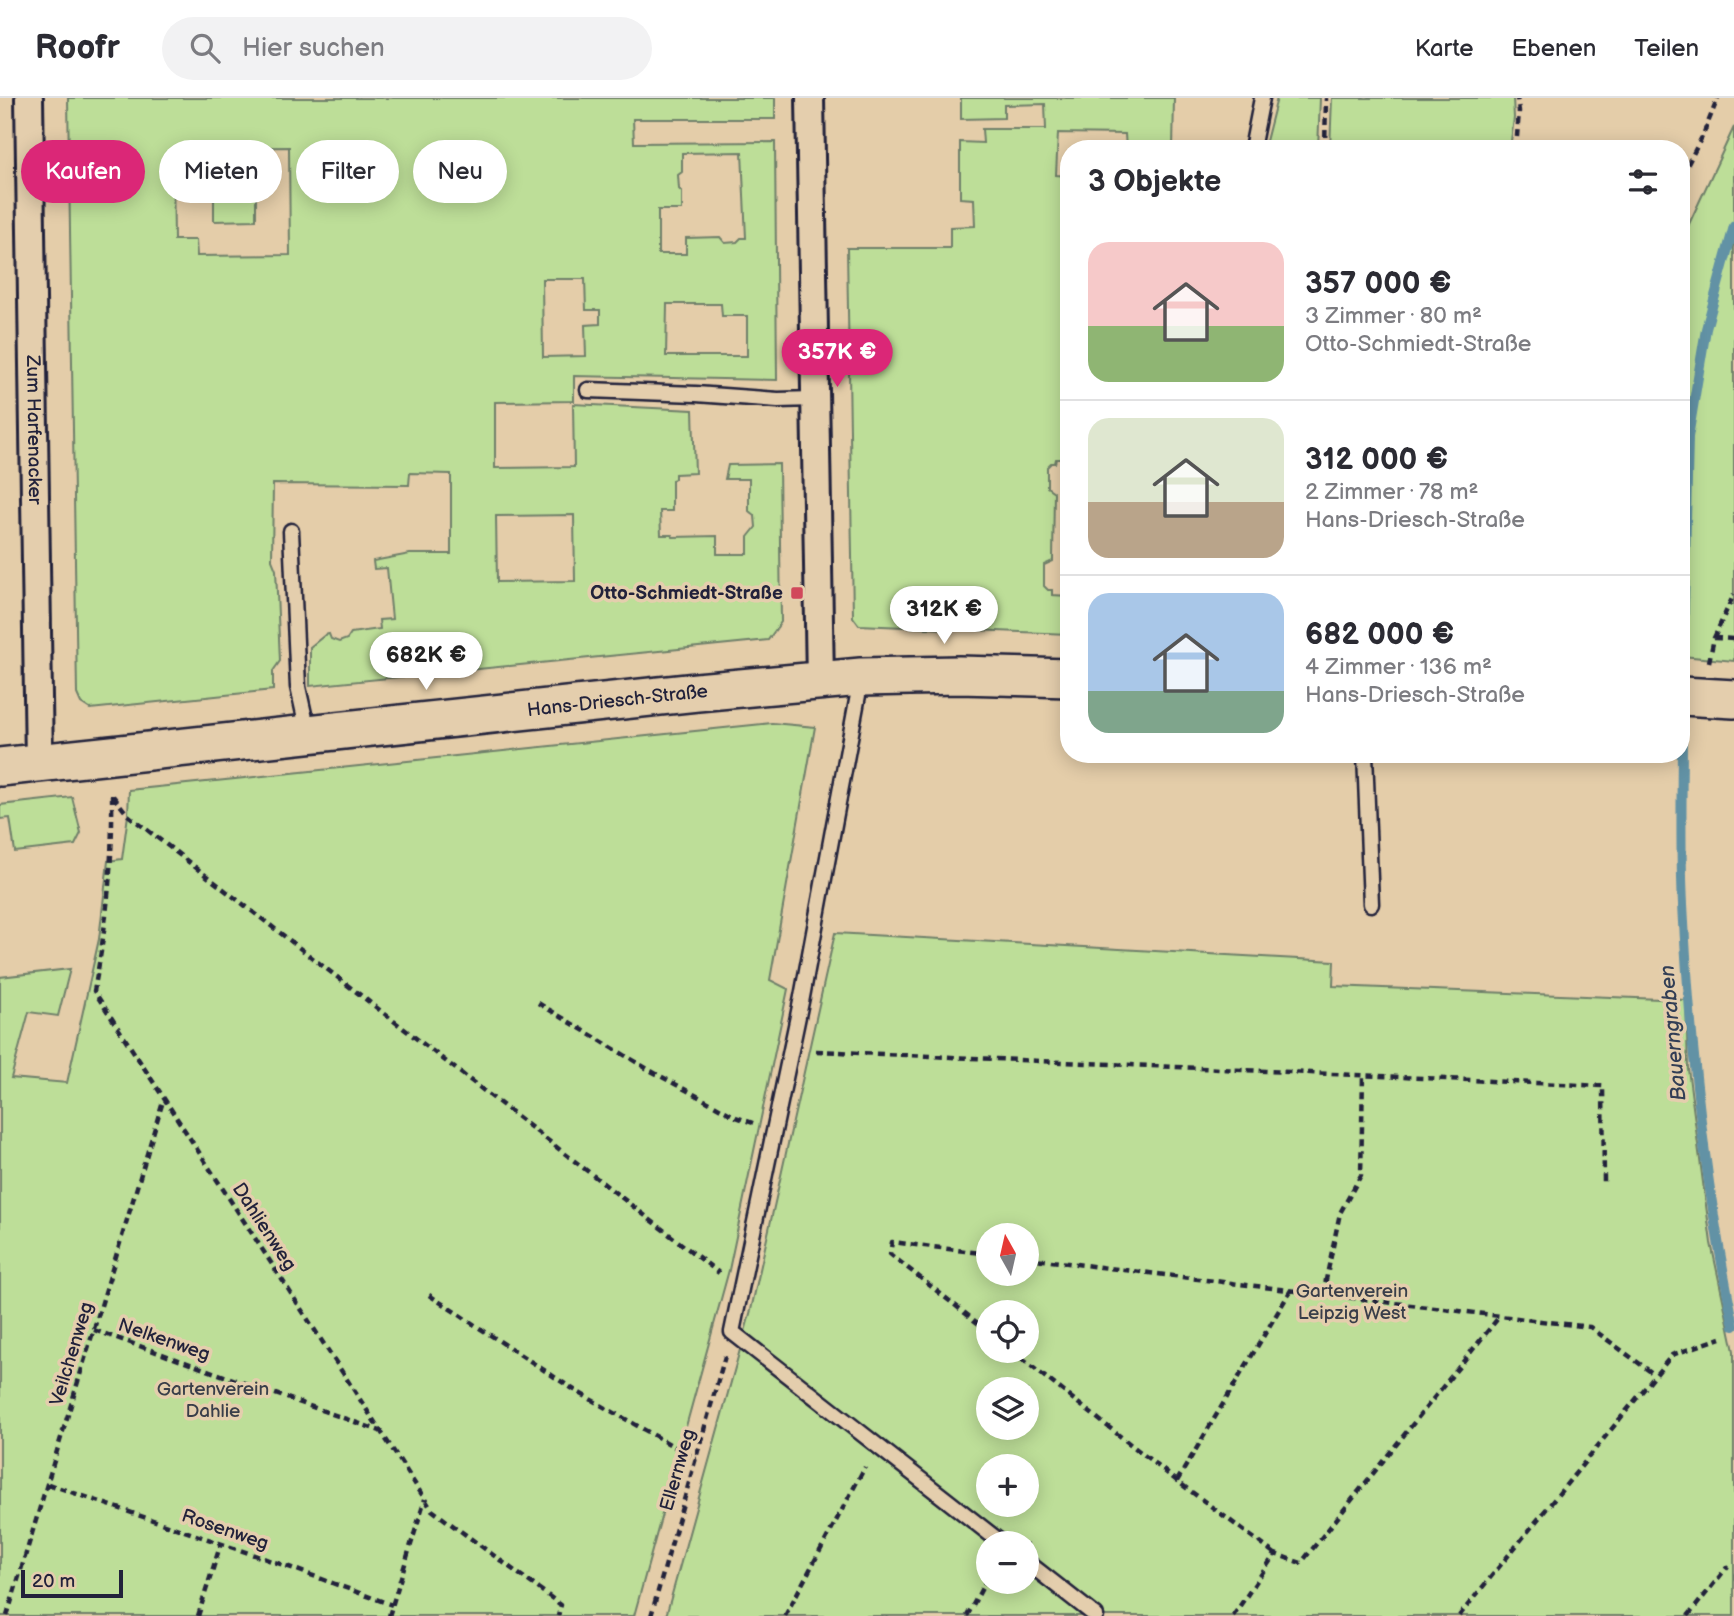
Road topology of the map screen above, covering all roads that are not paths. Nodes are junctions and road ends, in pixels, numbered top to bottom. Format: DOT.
graph roads {
  1 [pos="29,98"];
  2 [pos="810,98"];
  3 [pos="1262,98"];
  4 [pos="1254,140"];
  5 [pos="589,390"];
  6 [pos="814,399"];
  7 [pos="291,531"];
  8 [pos="861,677"];
  9 [pos="1060,678"];
  10 [pos="820,681"];
  11 [pos="1690,696"];
  12 [pos="1734,699"];
  13 [pos="308,733"];
  14 [pos="39,763"];
  15 [pos="1365,763"];
  16 [pos="0,767"];
  17 [pos="1371,904"];
  18 [pos="986,1531"];
  19 [pos="1039,1571"];
  20 [pos="1096,1616"];
  1 -- 14 [label="street, Zum Harfenacker"];
  2 -- 6 [label="street"];
  3 -- 4 [label="lane"];
  5 -- 6 [label="lane"];
  6 -- 10 [label="street"];
  7 -- 13 [label="lane"];
  8 -- 9 [label="main road, Hans-Driesch-Straße"];
  8 -- 10 [label="main road, Hans-Driesch-Straße"];
  8 -- 18 [label="lane"];
  10 -- 13 [label="main road, Hans-Driesch-Straße"];
  11 -- 12 [label="main road"];
  13 -- 14 [label="main road, Hans-Driesch-Straße"];
  14 -- 16 [label="main road, Hans-Driesch-Straße"];
  15 -- 17 [label="lane"];
  19 -- 20 [label="lane"];
}
